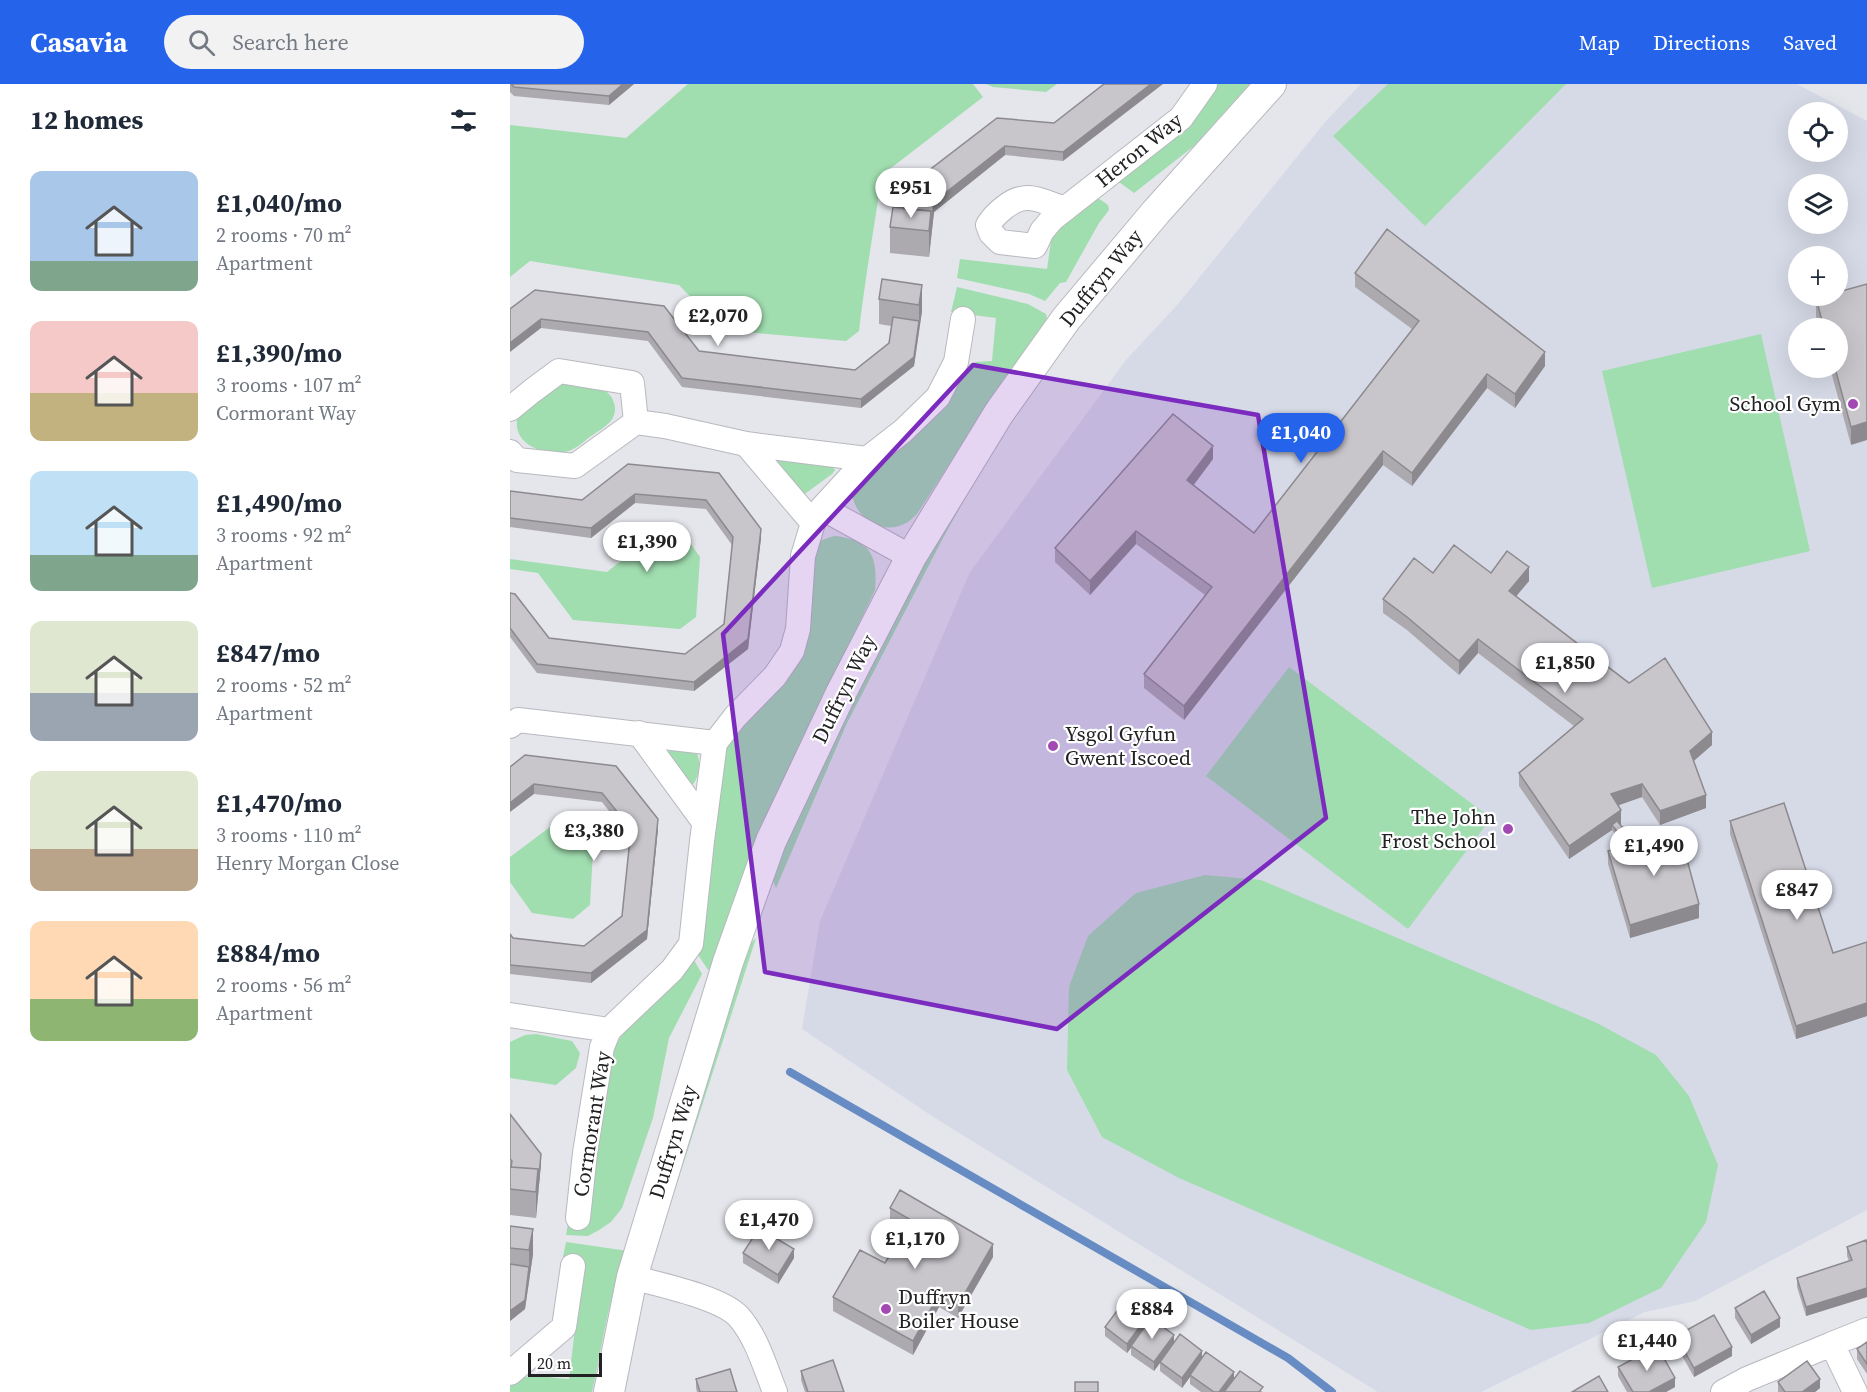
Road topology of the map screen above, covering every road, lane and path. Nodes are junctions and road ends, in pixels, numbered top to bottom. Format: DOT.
graph roads {
  1 [pos="1205,84"];
  2 [pos="1271,84"];
  3 [pos="1065,209"];
  4 [pos="963,319"];
  5 [pos="510,409"];
  6 [pos="636,423"];
  7 [pos="746,444"];
  8 [pos="510,452"];
  9 [pos="867,459"];
  10 [pos="818,516"];
  11 [pos="911,556"];
  12 [pos="513,718"];
  13 [pos="639,733"];
  14 [pos="715,743"];
  15 [pos="704,822"];
  16 [pos="510,1015"];
  17 [pos="609,1030"];
  18 [pos="578,1218"];
  19 [pos="573,1266"];
  20 [pos="632,1277"];
  21 [pos="1867,1330"];
  22 [pos="1832,1344"];
  23 [pos="510,1373"];
  24 [pos="609,1392"];
  25 [pos="775,1392"];
  26 [pos="1723,1392"];
  27 [pos="1855,1392"];
  1 -- 3 [label="street, Heron Way"];
  2 -- 11 [label="street, Duffryn Way"];
  4 -- 9 [label="street, Cormorant Way"];
  5 -- 6 [label="street"];
  6 -- 7 [label="street"];
  6 -- 8 [label="street"];
  7 -- 9 [label="street"];
  7 -- 10 [label="street"];
  9 -- 10 [label="street, Cormorant Way"];
  10 -- 11 [label="street"];
  10 -- 14 [label="street, Cormorant Way"];
  11 -- 20 [label="street, Duffryn Way"];
  12 -- 13 [label="street"];
  13 -- 14 [label="street"];
  13 -- 15 [label="street"];
  14 -- 15 [label="street, Cormorant Way"];
  15 -- 17 [label="street, Cormorant Way"];
  16 -- 17 [label="street, Cormorant Way"];
  17 -- 18 [label="street, Cormorant Way"];
  19 -- 23 [label="street"];
  20 -- 24 [label="street, Duffryn Way"];
  20 -- 25 [label="street"];
  21 -- 22 [label="street"];
  22 -- 26 [label="street"];
  22 -- 27 [label="street"];
}
